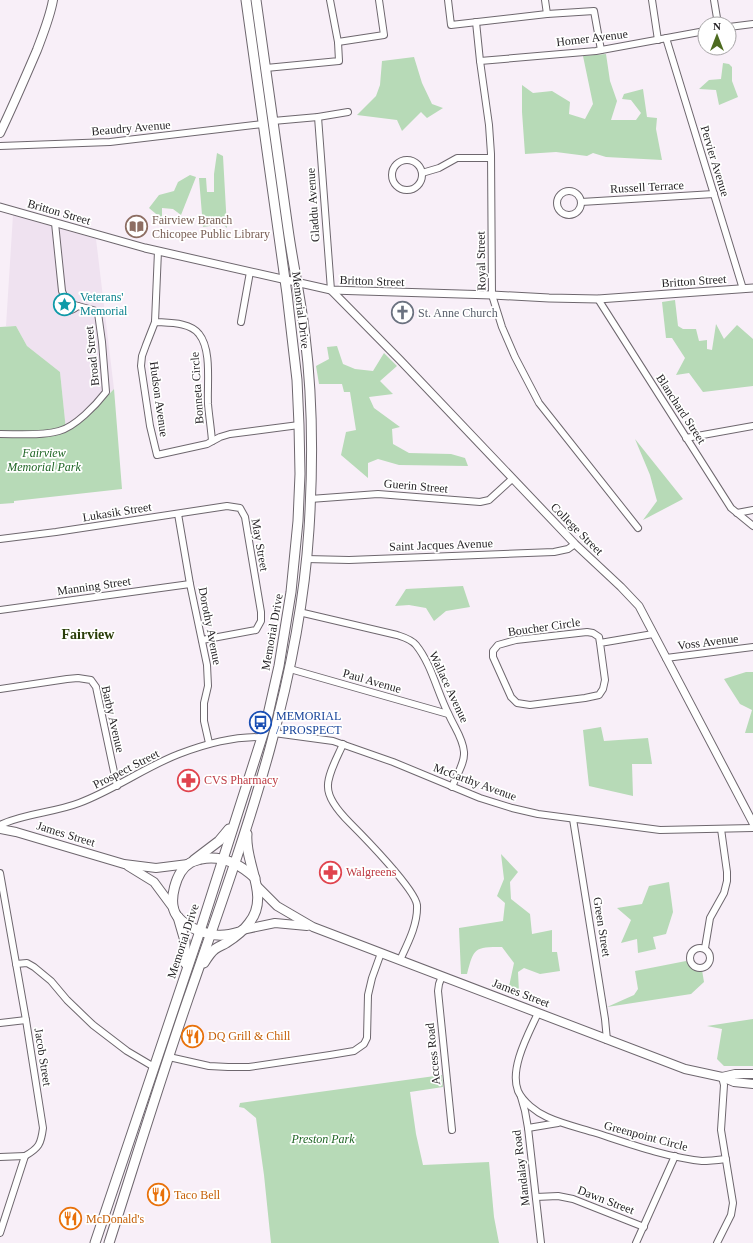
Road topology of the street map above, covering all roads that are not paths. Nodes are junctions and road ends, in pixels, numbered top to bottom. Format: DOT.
graph roads {
  1 [pos="53,0"];
  2 [pos="246,0"];
  3 [pos="256,0"];
  4 [pos="330,0"];
  5 [pos="379,0"];
  6 [pos="448,0"];
  7 [pos="545,0"];
  8 [pos="652,0"];
  9 [pos="714,0"];
  10 [pos="547,14"];
  11 [pos="717,16"];
  12 [pos="476,22"];
  13 [pos="753,24"];
  14 [pos="737,26"];
  15 [pos="697,32"];
  16 [pos="666,38"];
  17 [pos="658,40"];
  18 [pos="338,42"];
  19 [pos="601,50"];
  20 [pos="480,61"];
  21 [pos="266,68"];
  22 [pos="348,112"];
  23 [pos="318,117"];
  24 [pos="273,121"];
  25 [pos="263,124"];
  26 [pos="0,133"];
  27 [pos="0,146"];
  28 [pos="491,158"];
  29 [pos="422,173"];
  30 [pos="714,194"];
  31 [pos="581,202"];
  32 [pos="0,207"];
  33 [pos="55,223"];
  34 [pos="158,251"];
  35 [pos="250,272"];
  36 [pos="285,281"];
  37 [pos="297,283"];
  38 [pos="753,288"];
  39 [pos="743,289"];
  40 [pos="331,290"];
  41 [pos="492,295"];
  42 [pos="64,296"];
  43 [pos="598,299"];
  44 [pos="78,306"];
  45 [pos="155,322"];
  46 [pos="241,322"];
  47 [pos="299,425"];
  48 [pos="753,426"];
  49 [pos="0,434"];
  50 [pos="686,438"];
  51 [pos="212,441"];
  52 [pos="512,479"];
  53 [pos="310,499"];
  54 [pos="236,507"];
  55 [pos="753,510"];
  56 [pos="737,513"];
  57 [pos="178,514"];
  58 [pos="753,526"];
  59 [pos="638,528"];
  60 [pos="0,539"];
  61 [pos="575,544"];
  62 [pos="306,559"];
  63 [pos="190,584"];
  64 [pos="0,610"];
  65 [pos="299,612"];
  66 [pos="653,634"];
  67 [pos="202,640"];
  68 [pos="600,643"];
  69 [pos="753,647"];
  70 [pos="666,658"];
  71 [pos="290,669"];
  72 [pos="0,689"];
  73 [pos="448,714"];
  74 [pos="274,733"];
  75 [pos="262,737"];
  76 [pos="210,743"];
  77 [pos="343,744"];
  78 [pos="117,786"];
  79 [pos="452,787"];
  80 [pos="238,814"];
  81 [pos="249,819"];
  82 [pos="574,819"];
  83 [pos="753,823"];
  84 [pos="0,825"];
  85 [pos="753,828"];
  86 [pos="0,829"];
  87 [pos="720,829"];
  88 [pos="222,860"];
  89 [pos="189,863"];
  90 [pos="124,864"];
  91 [pos="234,864"];
  92 [pos="0,873"];
  93 [pos="256,882"];
  94 [pos="176,913"];
  95 [pos="313,927"];
  96 [pos="200,931"];
  97 [pos="241,931"];
  98 [pos="210,935"];
  99 [pos="705,948"];
  100 [pos="381,953"];
  101 [pos="400,960"];
  102 [pos="16,964"];
  103 [pos="197,972"];
  104 [pos="184,975"];
  105 [pos="442,976"];
  106 [pos="538,1013"];
  107 [pos="26,1020"];
  108 [pos="0,1023"];
  109 [pos="607,1040"];
  110 [pos="169,1057"];
  111 [pos="154,1067"];
  112 [pos="753,1074"];
  113 [pos="722,1077"];
  114 [pos="753,1084"];
  115 [pos="519,1092"];
  116 [pos="562,1122"];
  117 [pos="528,1128"];
  118 [pos="452,1130"];
  119 [pos="25,1156"];
  120 [pos="675,1156"];
  121 [pos="0,1157"];
  122 [pos="726,1159"];
  123 [pos="536,1197"];
  124 [pos="110,1199"];
  125 [pos="123,1201"];
  126 [pos="644,1227"];
  127 [pos="0,1233"];
  128 [pos="95,1243"];
  129 [pos="109,1243"];
  130 [pos="541,1243"];
  131 [pos="636,1243"];
  132 [pos="717,1243"];
  1 -- 26 [label="main road"];
  2 -- 25 [label="main road, Memorial Drive"];
  3 -- 21 [label="main road, Memorial Drive"];
  4 -- 18 [label="street"];
  5 -- 18 [label="street"];
  6 -- 12 [label="street"];
  7 -- 10 [label="street"];
  8 -- 17 [label="street"];
  9 -- 11 [label="street"];
  10 -- 12 [label="street"];
  10 -- 19 [label="street"];
  12 -- 20 [label="street, Royal Street"];
  13 -- 14 [label="street"];
  15 -- 16 [label="street, Homer Avenue"];
  16 -- 17 [label="street, Homer Avenue"];
  16 -- 30 [label="street, Pervier Avenue"];
  17 -- 19 [label="street, Homer Avenue"];
  18 -- 21 [label="street"];
  19 -- 20 [label="street, Homer Avenue"];
  20 -- 28 [label="street, Royal Street"];
  21 -- 24 [label="main road, Memorial Drive"];
  22 -- 23 [label="street"];
  23 -- 24 [label="street"];
  23 -- 40 [label="street, Gladdu Avenue"];
  24 -- 37 [label="main road, Memorial Drive"];
  25 -- 27 [label="street, Beaudry Avenue"];
  25 -- 36 [label="main road, Memorial Drive"];
  28 -- 29 [label="street"];
  28 -- 41 [label="street, Royal Street"];
  29 -- 29 [label="street"];
  30 -- 31 [label="street, Russell Terrace"];
  30 -- 39 [label="street, Pervier Avenue"];
  32 -- 33 [label="street, Britton Street"];
  33 -- 34 [label="street, Britton Street"];
  33 -- 42 [label="street"];
  34 -- 35 [label="street, Britton Street"];
  34 -- 45 [label="street, Hudson Avenue"];
  35 -- 36 [label="street, Britton Street"];
  35 -- 46 [label="street"];
  36 -- 37 [label="street, Britton Street"];
  36 -- 47 [label="main road, Memorial Drive"];
  37 -- 40 [label="street, Britton Street"];
  37 -- 53 [label="main road, Memorial Drive"];
  38 -- 39 [label="street, Britton Street"];
  39 -- 43 [label="street, Britton Street"];
  40 -- 41 [label="street, Britton Street"];
  40 -- 52 [label="street, College Street"];
  41 -- 43 [label="street, Britton Street"];
  41 -- 59 [label="street, Royal Street"];
  42 -- 44 [label="street"];
  42 -- 44 [label="street"];
  43 -- 50 [label="street, Blanchard Street"];
  44 -- 49 [label="street, Broad Street"];
  45 -- 51 [label="street, Bonneta Circle"];
  45 -- 51 [label="street, Hudson Avenue"];
  47 -- 51 [label="street"];
  47 -- 75 [label="main road, Memorial Drive"];
  48 -- 50 [label="street"];
  50 -- 56 [label="street, Blanchard Street"];
  52 -- 53 [label="street, Guerin Street"];
  52 -- 61 [label="street, College Street"];
  53 -- 62 [label="main road, Memorial Drive"];
  54 -- 57 [label="street, Lukasik Street"];
  54 -- 67 [label="street, May Street"];
  55 -- 56 [label="street"];
  56 -- 58 [label="street, Blanchard Street"];
  57 -- 60 [label="street, Lukasik Street"];
  57 -- 63 [label="street, Dorothy Avenue"];
  61 -- 62 [label="street, Saint Jacques Avenue"];
  61 -- 66 [label="street, College Street"];
  62 -- 65 [label="main road, Memorial Drive"];
  63 -- 64 [label="street, Manning Street"];
  63 -- 67 [label="street, Dorothy Avenue"];
  65 -- 71 [label="main road, Memorial Drive"];
  65 -- 73 [label="street, Wallace Avenue"];
  66 -- 68 [label="street"];
  66 -- 70 [label="street, College Street"];
  67 -- 76 [label="street, Dorothy Avenue"];
  68 -- 68 [label="street, Boucher Circle"];
  69 -- 70 [label="street, Voss Avenue"];
  70 -- 83 [label="street, College Street"];
  71 -- 73 [label="street, Paul Avenue"];
  71 -- 74 [label="main road, Memorial Drive"];
  72 -- 78 [label="street, Barby Avenue"];
  73 -- 79 [label="street, Wallace Avenue"];
  74 -- 77 [label="street, McCarthy Avenue"];
  74 -- 81 [label="main road, Memorial Drive"];
  75 -- 76 [label="street, Prospect Street"];
  75 -- 80 [label="main road, Memorial Drive"];
  76 -- 78 [label="street, Prospect Street"];
  77 -- 79 [label="street, McCarthy Avenue"];
  77 -- 101 [label="street"];
  78 -- 84 [label="street, Prospect Street"];
  79 -- 82 [label="street, McCarthy Avenue"];
  80 -- 88 [label="main road, Memorial Drive"];
  80 -- 89 [label="main road"];
  81 -- 91 [label="main road, Memorial Drive"];
  81 -- 93 [label="main road"];
  82 -- 87 [label="street, McCarthy Avenue"];
  82 -- 109 [label="street, Green Street"];
  85 -- 87 [label="street"];
  86 -- 90 [label="main road, James Street"];
  87 -- 99 [label="street"];
  88 -- 89 [label="main road"];
  88 -- 91 [label="main road"];
  88 -- 96 [label="main road, Memorial Drive"];
  89 -- 90 [label="main road, James Street"];
  89 -- 94 [label="main road"];
  90 -- 94 [label="main road, James Street"];
  91 -- 93 [label="main road"];
  91 -- 98 [label="main road, Memorial Drive"];
  92 -- 102 [label="street, Jacob Street"];
  93 -- 95 [label="main road, James Street"];
  93 -- 97 [label="main road"];
  94 -- 96 [label="main road"];
  94 -- 104 [label="main road"];
  95 -- 97 [label="main road, James Street"];
  95 -- 100 [label="main road, James Street"];
  96 -- 98 [label="main road"];
  96 -- 104 [label="main road, Memorial Drive"];
  97 -- 98 [label="main road"];
  97 -- 103 [label="main road"];
  98 -- 103 [label="main road, Memorial Drive"];
  100 -- 101 [label="main road, James Street"];
  100 -- 110 [label="street"];
  101 -- 105 [label="main road, James Street"];
  102 -- 107 [label="street, Jacob Street"];
  102 -- 111 [label="street"];
  103 -- 110 [label="main road, Memorial Drive"];
  104 -- 111 [label="main road, Memorial Drive"];
  105 -- 106 [label="main road, James Street"];
  105 -- 118 [label="street, Access Road"];
  106 -- 109 [label="main road, James Street"];
  106 -- 115 [label="street"];
  107 -- 108 [label="street"];
  107 -- 119 [label="street, Jacob Street"];
  109 -- 113 [label="main road, James Street"];
  110 -- 125 [label="main road, Memorial Drive"];
  111 -- 124 [label="main road, Memorial Drive"];
  112 -- 113 [label="main road, James Street"];
  113 -- 114 [label="main road, James Street"];
  113 -- 122 [label="street"];
  115 -- 116 [label="street, Greenpoint Circle"];
  115 -- 117 [label="street, Mandalay Road"];
  116 -- 117 [label="street, Greenpoint Circle"];
  116 -- 120 [label="street, Greenpoint Circle"];
  117 -- 123 [label="street, Mandalay Road"];
  119 -- 121 [label="street"];
  119 -- 127 [label="street"];
  120 -- 122 [label="street, Greenpoint Circle"];
  120 -- 126 [label="street"];
  122 -- 132 [label="street"];
  123 -- 126 [label="street, Dawn Street"];
  123 -- 130 [label="street, Mandalay Road"];
  124 -- 125 [label="main road"];
  124 -- 128 [label="main road, Memorial Drive"];
  125 -- 129 [label="main road, Memorial Drive"];
  126 -- 131 [label="street"];
}
